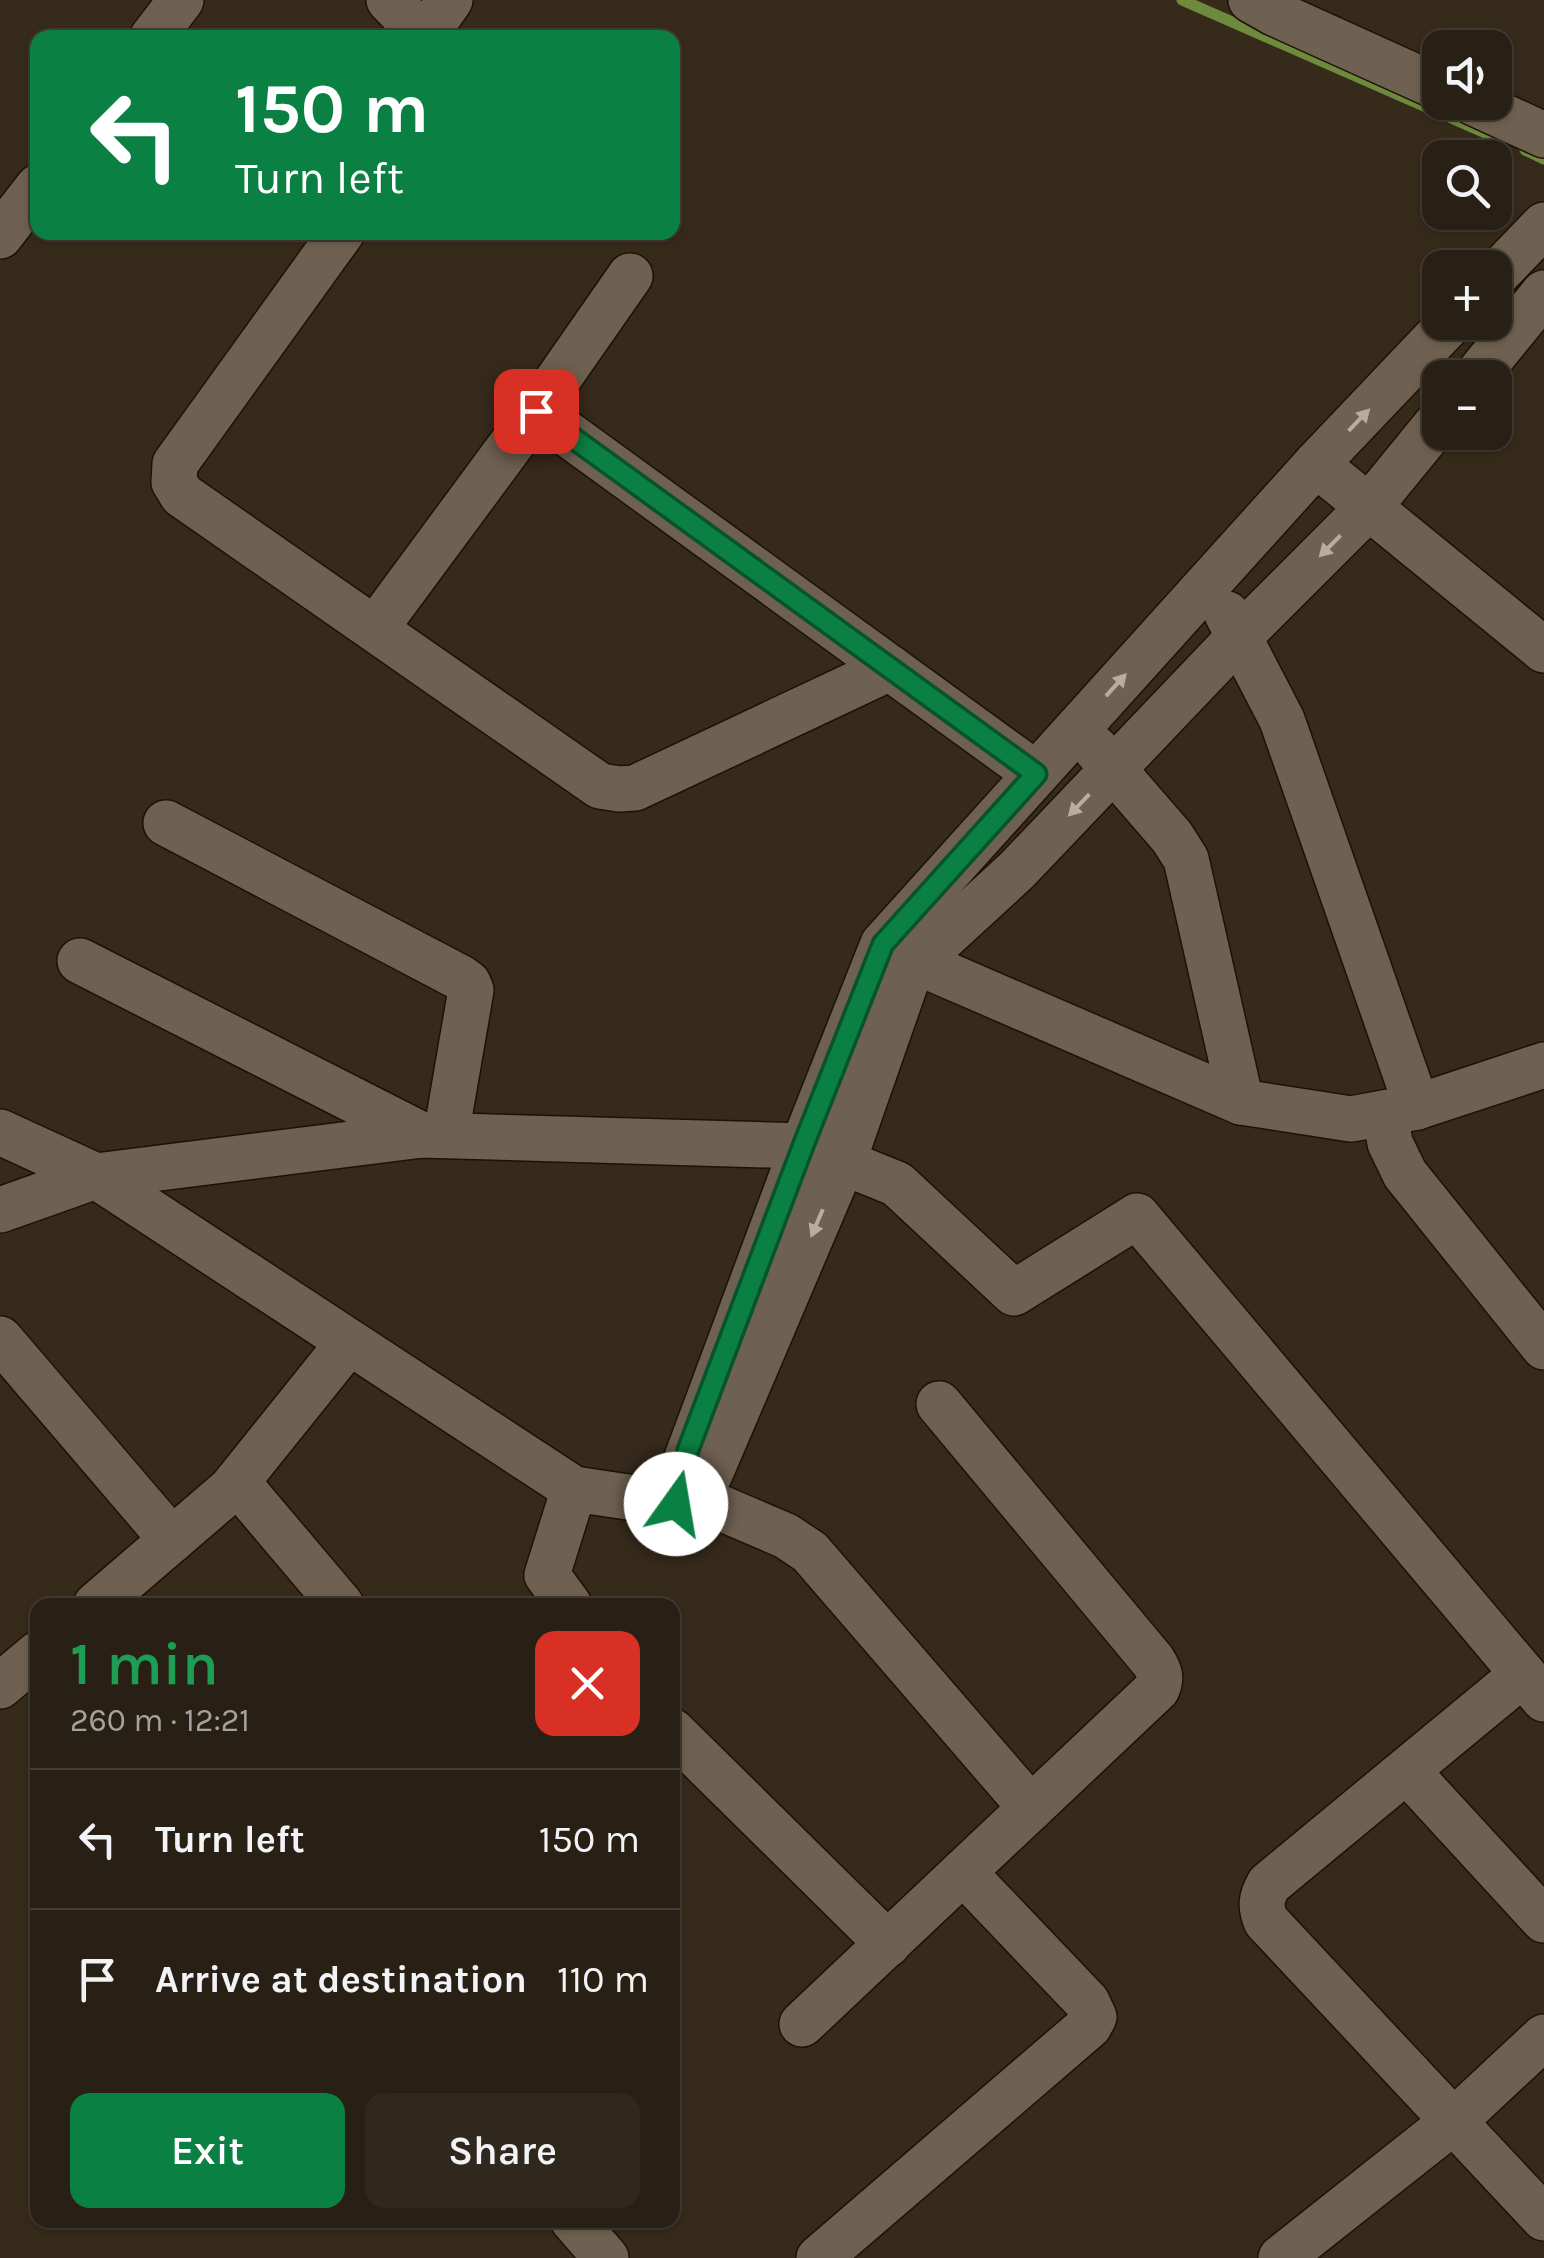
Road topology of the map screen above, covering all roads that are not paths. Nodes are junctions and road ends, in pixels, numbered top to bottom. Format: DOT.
graph roads {
  1 [pos="181,0"];
  2 [pos="390,0"];
  3 [pos="1252,0"];
  4 [pos="434,24"];
  5 [pos="158,30"];
  6 [pos="1422,80"];
  7 [pos="1511,120"];
  8 [pos="1544,135"];
  9 [pos="30,198"];
  10 [pos="1544,225"];
  11 [pos="0,236"];
  12 [pos="336,240"];
  13 [pos="1512,258"];
  14 [pos="630,276"];
  15 [pos="1544,293"];
  16 [pos="1434,340"];
  17 [pos="1490,360"];
  18 [pos="536,411"];
  19 [pos="1422,442"];
  20 [pos="1316,464"];
  21 [pos="1369,507"];
  22 [pos="1210,581"];
  23 [pos="374,630"];
  24 [pos="1239,636"];
  25 [pos="1544,650"];
  26 [pos="890,668"];
  27 [pos="1078,727"];
  28 [pos="1113,769"];
  29 [pos="1036,774"];
  30 [pos="166,823"];
  31 [pos="981,834"];
  32 [pos="1016,870"];
  33 [pos="80,961"];
  34 [pos="894,965"];
  35 [pos="1544,1065"];
  36 [pos="1242,1102"];
  37 [pos="0,1132"];
  38 [pos="1398,1133"];
  39 [pos="434,1135"];
  40 [pos="823,1154"];
  41 [pos="96,1176"];
  42 [pos="0,1210"];
  43 [pos="0,1339"];
  44 [pos="350,1342"];
  45 [pos="1544,1347"];
  46 [pos="939,1404"];
  47 [pos="237,1482"];
  48 [pos="574,1489"];
  49 [pos="682,1499"];
  50 [pos="172,1540"];
  51 [pos="104,1598"];
  52 [pos="335,1598"];
  53 [pos="564,1598"];
  54 [pos="30,1661"];
  55 [pos="0,1686"];
  56 [pos="1534,1686"];
  57 [pos="680,1738"];
  58 [pos="1407,1771"];
  59 [pos="1031,1808"];
  60 [pos="963,1872"];
  61 [pos="1544,1920"];
  62 [pos="888,1944"];
  63 [pos="802,2024"];
  64 [pos="1544,2037"];
  65 [pos="1454,2121"];
  66 [pos="1544,2218"];
  67 [pos="580,2228"];
  68 [pos="606,2258"];
  69 [pos="818,2258"];
  70 [pos="1281,2258"];
  1 -- 5 [label="street"];
  2 -- 4 [label="street"];
  3 -- 6 [label="street"];
  7 -- 8 [label="street"];
  9 -- 11 [label="street"];
  10 -- 13 [label="street"];
  12 -- 23 [label="street"];
  14 -- 18 [label="street"];
  15 -- 17 [label="street"];
  20 -- 16 [label="street, one-way"];
  18 -- 23 [label="street"];
  18 -- 26 [label="street"];
  19 -- 21 [label="street"];
  20 -- 21 [label="street"];
  20 -- 22 [label="street"];
  21 -- 24 [label="street, one-way"];
  21 -- 25 [label="street"];
  22 -- 24 [label="street"];
  27 -- 22 [label="street, one-way"];
  23 -- 26 [label="street"];
  24 -- 28 [label="street"];
  24 -- 38 [label="street"];
  26 -- 29 [label="street"];
  27 -- 28 [label="street"];
  27 -- 29 [label="street"];
  28 -- 32 [label="street, one-way"];
  28 -- 36 [label="street"];
  29 -- 31 [label="street"];
  30 -- 39 [label="street"];
  31 -- 32 [label="street"];
  31 -- 34 [label="street"];
  32 -- 34 [label="street"];
  33 -- 39 [label="street"];
  34 -- 36 [label="street"];
  34 -- 40 [label="street"];
  35 -- 38 [label="street"];
  36 -- 38 [label="street"];
  37 -- 41 [label="street"];
  38 -- 45 [label="street"];
  39 -- 40 [label="street"];
  39 -- 41 [label="street"];
  40 -- 49 [label="street"];
  40 -- 56 [label="street"];
  41 -- 42 [label="street"];
  41 -- 44 [label="street"];
  43 -- 50 [label="street"];
  44 -- 47 [label="street"];
  44 -- 48 [label="street"];
  46 -- 59 [label="street"];
  47 -- 50 [label="street"];
  47 -- 52 [label="street"];
  48 -- 49 [label="street"];
  48 -- 53 [label="street"];
  49 -- 59 [label="street"];
  50 -- 51 [label="street"];
  54 -- 55 [label="street"];
  56 -- 58 [label="street"];
  57 -- 62 [label="street"];
  58 -- 61 [label="street"];
  58 -- 65 [label="street"];
  59 -- 60 [label="street"];
  60 -- 62 [label="street"];
  60 -- 69 [label="street"];
  62 -- 63 [label="street"];
  64 -- 65 [label="street"];
  65 -- 66 [label="street"];
  65 -- 70 [label="street"];
  67 -- 68 [label="street"];
}
